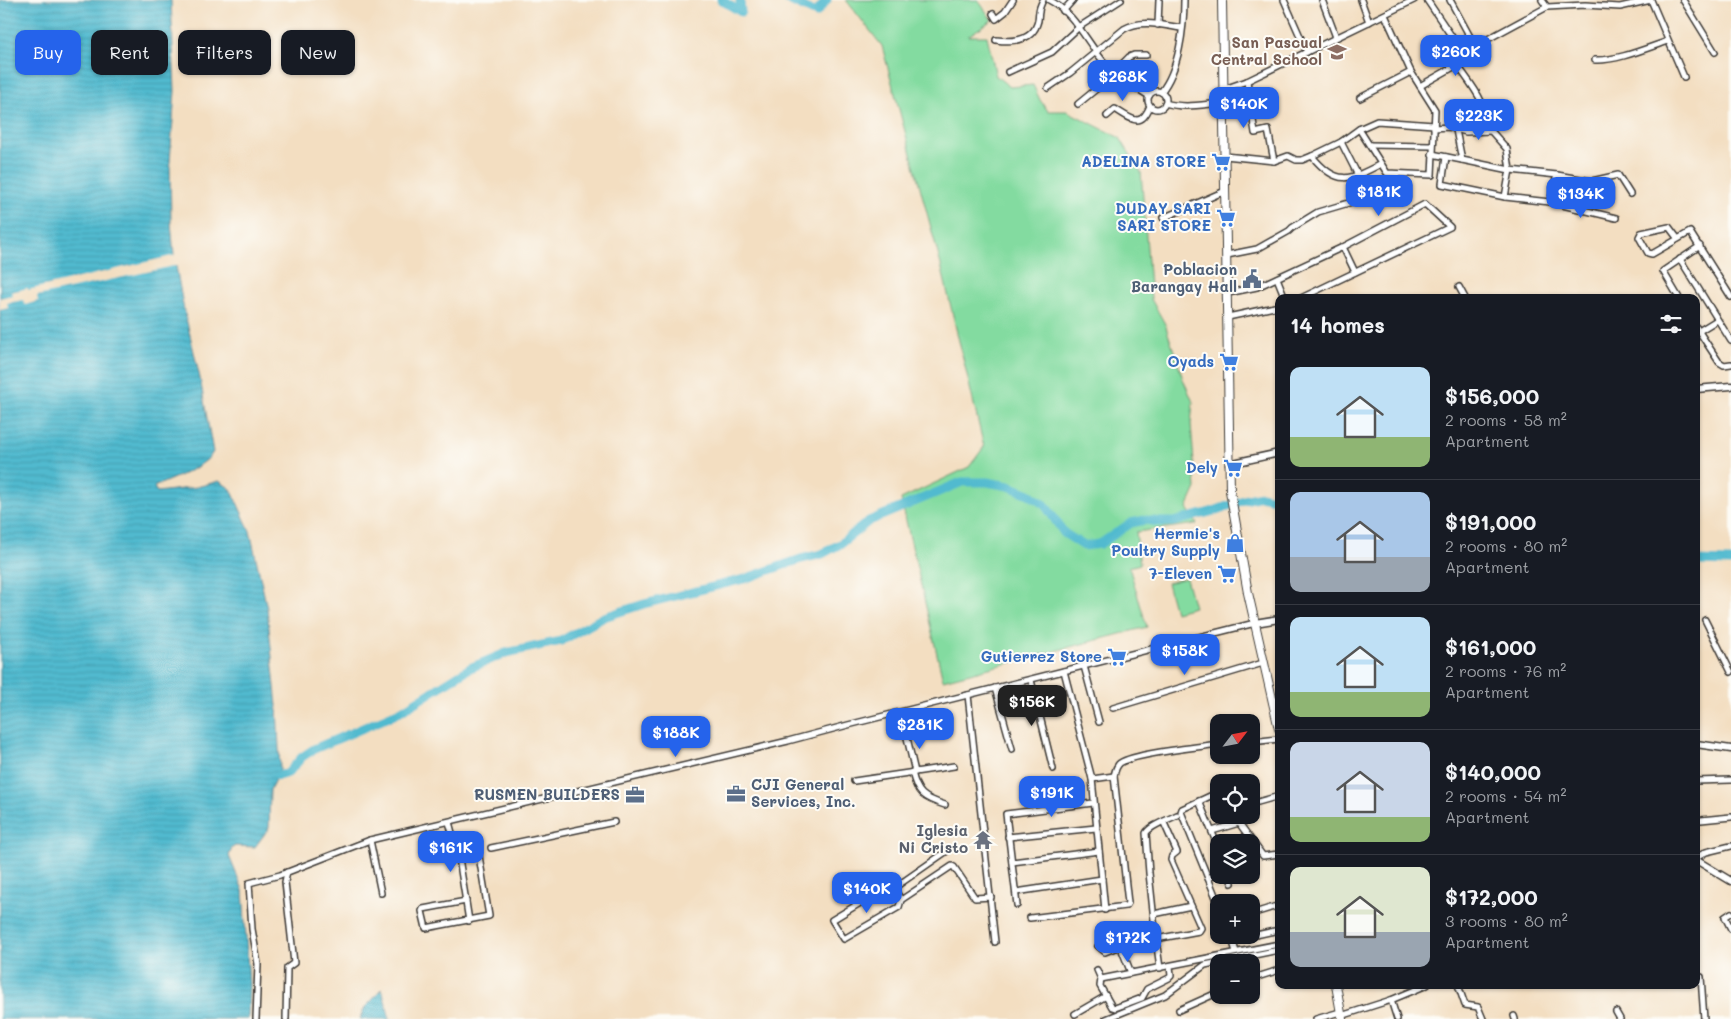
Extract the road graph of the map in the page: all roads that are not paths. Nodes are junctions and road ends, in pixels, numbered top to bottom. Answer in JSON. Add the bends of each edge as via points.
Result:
{"nodes":[{"id":1,"x":1013,"y":0,"type":"edge"},
{"id":2,"x":1043,"y":0,"type":"edge"},
{"id":3,"x":1049,"y":0,"type":"edge"},
{"id":4,"x":1073,"y":0,"type":"edge"},
{"id":5,"x":1121,"y":0,"type":"edge"},
{"id":6,"x":1159,"y":0,"type":"edge"},
{"id":7,"x":1184,"y":0,"type":"edge"},
{"id":8,"x":1222,"y":0,"type":"edge"},
{"id":9,"x":1284,"y":0,"type":"edge"},
{"id":10,"x":1322,"y":0,"type":"edge"},
{"id":11,"x":1361,"y":0,"type":"edge"},
{"id":12,"x":1414,"y":0,"type":"edge"},
{"id":13,"x":1427,"y":0,"type":"edge"},
{"id":14,"x":1450,"y":0,"type":"edge"},
{"id":15,"x":1542,"y":0,"type":"edge"},
{"id":16,"x":1651,"y":0,"type":"edge"},
{"id":17,"x":1683,"y":0,"type":"edge"},
{"id":18,"x":1585,"y":2,"type":"edge"},
{"id":19,"x":1625,"y":3,"type":"edge"},
{"id":20,"x":1547,"y":7,"type":"junction"},
{"id":21,"x":1063,"y":10,"type":"junction"},
{"id":22,"x":993,"y":14,"type":"dead end"},
{"id":23,"x":1386,"y":15,"type":"junction"},
{"id":24,"x":1369,"y":22,"type":"junction"},
{"id":25,"x":1158,"y":25,"type":"junction"},
{"id":26,"x":1079,"y":27,"type":"junction"},
{"id":27,"x":1181,"y":28,"type":"junction"},
{"id":28,"x":1452,"y":37,"type":"dead end"},
{"id":29,"x":1336,"y":38,"type":"junction"},
{"id":30,"x":996,"y":40,"type":"dead end"},
{"id":31,"x":1668,"y":41,"type":"junction"},
{"id":32,"x":1475,"y":46,"type":"junction"},
{"id":33,"x":1307,"y":52,"type":"junction"},
{"id":34,"x":1715,"y":52,"type":"dead end"},
{"id":35,"x":1096,"y":53,"type":"junction"},
{"id":36,"x":1146,"y":55,"type":"dead end"},
{"id":37,"x":1595,"y":60,"type":"dead end"},
{"id":38,"x":1456,"y":65,"type":"junction"},
{"id":39,"x":1008,"y":72,"type":"dead end"},
{"id":40,"x":1114,"y":72,"type":"junction"},
{"id":41,"x":1411,"y":72,"type":"junction"},
{"id":42,"x":1684,"y":77,"type":"dead end"},
{"id":43,"x":1247,"y":81,"type":"junction"},
{"id":44,"x":1420,"y":86,"type":"junction"},
{"id":45,"x":1048,"y":88,"type":"dead end"},
{"id":46,"x":1224,"y":89,"type":"junction"},
{"id":47,"x":1161,"y":92,"type":"junction"},
{"id":48,"x":1149,"y":96,"type":"junction"},
{"id":49,"x":1360,"y":98,"type":"dead end"},
{"id":50,"x":1166,"y":103,"type":"junction"},
{"id":51,"x":1224,"y":103,"type":"junction"},
{"id":52,"x":1078,"y":104,"type":"dead end"},
{"id":53,"x":1150,"y":106,"type":"junction"},
{"id":54,"x":1107,"y":116,"type":"dead end"},
{"id":55,"x":1434,"y":127,"type":"junction"},
{"id":56,"x":1359,"y":129,"type":"junction"},
{"id":57,"x":1456,"y":130,"type":"junction"},
{"id":58,"x":1491,"y":131,"type":"junction"},
{"id":59,"x":1341,"y":142,"type":"junction"},
{"id":60,"x":1370,"y":145,"type":"junction"},
{"id":61,"x":1432,"y":146,"type":"junction"},
{"id":62,"x":1432,"y":154,"type":"junction"},
{"id":63,"x":1225,"y":156,"type":"junction"},
{"id":64,"x":1312,"y":156,"type":"junction"},
{"id":65,"x":1446,"y":157,"type":"junction"},
{"id":66,"x":1462,"y":160,"type":"junction"},
{"id":67,"x":1274,"y":162,"type":"junction"},
{"id":68,"x":1381,"y":164,"type":"junction"},
{"id":69,"x":1510,"y":170,"type":"junction"},
{"id":70,"x":1557,"y":175,"type":"junction"},
{"id":71,"x":1358,"y":176,"type":"junction"},
{"id":72,"x":1225,"y":191,"type":"junction"},
{"id":73,"x":1630,"y":194,"type":"dead end"},
{"id":74,"x":1505,"y":197,"type":"junction"},
{"id":75,"x":1550,"y":202,"type":"junction"},
{"id":76,"x":1163,"y":218,"type":"dead end"},
{"id":77,"x":1616,"y":218,"type":"dead end"},
{"id":78,"x":1678,"y":239,"type":"junction"},
{"id":79,"x":1700,"y":246,"type":"junction"},
{"id":80,"x":1343,"y":247,"type":"junction"},
{"id":81,"x":1227,"y":255,"type":"junction"},
{"id":82,"x":1680,"y":259,"type":"junction"},
{"id":83,"x":1355,"y":272,"type":"junction"},
{"id":84,"x":1276,"y":278,"type":"junction"},
{"id":85,"x":1459,"y":287,"type":"dead end"},
{"id":86,"x":1228,"y":293,"type":"junction"},
{"id":87,"x":1283,"y":294,"type":"edge"},
{"id":88,"x":1309,"y":294,"type":"edge"},
{"id":89,"x":1463,"y":294,"type":"edge"},
{"id":90,"x":1676,"y":294,"type":"edge"},
{"id":91,"x":1731,"y":297,"type":"edge"},
{"id":92,"x":1275,"y":307,"type":"edge"},
{"id":93,"x":1228,"y":317,"type":"junction"},
{"id":94,"x":1718,"y":320,"type":"junction"},
{"id":95,"x":1700,"y":328,"type":"edge"},
{"id":96,"x":1700,"y":332,"type":"edge"},
{"id":97,"x":1731,"y":341,"type":"edge"},
{"id":98,"x":1731,"y":364,"type":"edge"},
{"id":99,"x":1731,"y":386,"type":"edge"},
{"id":100,"x":1700,"y":389,"type":"edge"},
{"id":101,"x":1275,"y":454,"type":"edge"},
{"id":102,"x":1229,"y":464,"type":"junction"},
{"id":103,"x":1275,"y":620,"type":"edge"},
{"id":104,"x":1704,"y":620,"type":"dead end"},
{"id":105,"x":1255,"y":623,"type":"junction"},
{"id":106,"x":1263,"y":663,"type":"junction"},
{"id":107,"x":1084,"y":666,"type":"junction"},
{"id":108,"x":1064,"y":671,"type":"junction"},
{"id":109,"x":1731,"y":672,"type":"edge"},
{"id":110,"x":1031,"y":680,"type":"junction"},
{"id":111,"x":995,"y":688,"type":"junction"},
{"id":112,"x":968,"y":695,"type":"junction"},
{"id":113,"x":1113,"y":708,"type":"dead end"},
{"id":114,"x":901,"y":712,"type":"junction"},
{"id":115,"x":1275,"y":712,"type":"edge"},
{"id":116,"x":1098,"y":722,"type":"dead end"},
{"id":117,"x":1275,"y":739,"type":"edge"},
{"id":118,"x":1260,"y":741,"type":"edge"},
{"id":119,"x":1210,"y":745,"type":"edge"},
{"id":120,"x":1700,"y":745,"type":"edge"},
{"id":121,"x":1012,"y":749,"type":"dead end"},
{"id":122,"x":1731,"y":749,"type":"edge"},
{"id":123,"x":954,"y":766,"type":"dead end"},
{"id":124,"x":1052,"y":768,"type":"dead end"},
{"id":125,"x":914,"y":772,"type":"junction"},
{"id":126,"x":1114,"y":776,"type":"junction"},
{"id":127,"x":1092,"y":779,"type":"junction"},
{"id":128,"x":854,"y":780,"type":"dead end"},
{"id":129,"x":1731,"y":780,"type":"edge"},
{"id":130,"x":1700,"y":781,"type":"edge"},
{"id":131,"x":1210,"y":796,"type":"edge"},
{"id":132,"x":1275,"y":797,"type":"edge"},
{"id":133,"x":1199,"y":801,"type":"junction"},
{"id":134,"x":1260,"y":801,"type":"edge"},
{"id":135,"x":1093,"y":802,"type":"junction"},
{"id":136,"x":944,"y":805,"type":"dead end"},
{"id":137,"x":1177,"y":815,"type":"dead end"},
{"id":138,"x":1731,"y":817,"type":"edge"},
{"id":139,"x":1700,"y":820,"type":"dead end"},
{"id":140,"x":449,"y":822,"type":"junction"},
{"id":141,"x":614,"y":822,"type":"dead end"},
{"id":142,"x":1164,"y":823,"type":"junction"},
{"id":143,"x":1096,"y":828,"type":"junction"},
{"id":144,"x":1212,"y":831,"type":"junction"},
{"id":145,"x":1213,"y":834,"type":"edge"},
{"id":146,"x":1008,"y":837,"type":"junction"},
{"id":147,"x":370,"y":840,"type":"junction"},
{"id":148,"x":1731,"y":846,"type":"edge"},
{"id":149,"x":491,"y":848,"type":"dead end"},
{"id":150,"x":947,"y":851,"type":"dead end"},
{"id":151,"x":1099,"y":851,"type":"junction"},
{"id":152,"x":1275,"y":854,"type":"edge"},
{"id":153,"x":1700,"y":856,"type":"edge"},
{"id":154,"x":459,"y":858,"type":"junction"},
{"id":155,"x":1012,"y":862,"type":"junction"},
{"id":156,"x":1700,"y":862,"type":"edge"},
{"id":157,"x":287,"y":872,"type":"junction"},
{"id":158,"x":1208,"y":878,"type":"joint"},
{"id":159,"x":1102,"y":879,"type":"junction"},
{"id":160,"x":1731,"y":881,"type":"edge"},
{"id":161,"x":894,"y":888,"type":"junction"},
{"id":162,"x":1016,"y":892,"type":"junction"},
{"id":163,"x":381,"y":894,"type":"dead end"},
{"id":164,"x":1215,"y":894,"type":"edge"},
{"id":165,"x":990,"y":897,"type":"junction"},
{"id":166,"x":901,"y":900,"type":"junction"},
{"id":167,"x":466,"y":901,"type":"junction"},
{"id":168,"x":1017,"y":905,"type":"dead end"},
{"id":169,"x":1191,"y":906,"type":"junction"},
{"id":170,"x":1275,"y":907,"type":"edge"},
{"id":171,"x":1106,"y":910,"type":"junction"},
{"id":172,"x":1260,"y":911,"type":"edge"},
{"id":173,"x":1731,"y":912,"type":"edge"},
{"id":174,"x":1154,"y":914,"type":"junction"},
{"id":175,"x":1030,"y":918,"type":"dead end"},
{"id":176,"x":469,"y":920,"type":"junction"},
{"id":177,"x":1731,"y":928,"type":"edge"},
{"id":178,"x":1275,"y":930,"type":"edge"},
{"id":179,"x":1260,"y":932,"type":"edge"},
{"id":180,"x":1116,"y":935,"type":"dead end"},
{"id":181,"x":1156,"y":939,"type":"junction"},
{"id":182,"x":995,"y":942,"type":"dead end"},
{"id":183,"x":1234,"y":944,"type":"edge"},
{"id":184,"x":1275,"y":945,"type":"edge"},
{"id":185,"x":1098,"y":946,"type":"dead end"},
{"id":186,"x":1120,"y":946,"type":"junction"},
{"id":187,"x":1275,"y":951,"type":"edge"},
{"id":188,"x":1236,"y":952,"type":"junction"},
{"id":189,"x":1170,"y":966,"type":"junction"},
{"id":190,"x":1160,"y":968,"type":"junction"},
{"id":191,"x":1097,"y":970,"type":"dead end"},
{"id":192,"x":1275,"y":971,"type":"edge"},
{"id":193,"x":1131,"y":973,"type":"junction"},
{"id":194,"x":1260,"y":976,"type":"edge"},
{"id":195,"x":1701,"y":977,"type":"dead end"},
{"id":196,"x":1101,"y":979,"type":"junction"},
{"id":197,"x":1337,"y":989,"type":"edge"},
{"id":198,"x":1417,"y":989,"type":"edge"},
{"id":199,"x":1459,"y":989,"type":"edge"},
{"id":200,"x":1106,"y":996,"type":"junction"},
{"id":201,"x":1210,"y":996,"type":"edge"},
{"id":202,"x":1391,"y":1000,"type":"junction"},
{"id":203,"x":1180,"y":1010,"type":"dead end"},
{"id":204,"x":1616,"y":1012,"type":"dead end"},
{"id":205,"x":1075,"y":1014,"type":"dead end"},
{"id":206,"x":1341,"y":1016,"type":"edge"},
{"id":207,"x":256,"y":1019,"type":"edge"},
{"id":208,"x":286,"y":1019,"type":"edge"},
{"id":209,"x":1106,"y":1019,"type":"edge"},
{"id":210,"x":1316,"y":1019,"type":"edge"},
{"id":211,"x":1396,"y":1019,"type":"edge"},
{"id":212,"x":1483,"y":1019,"type":"edge"},
{"id":213,"x":1620,"y":1019,"type":"edge"},
{"id":214,"x":1704,"y":1019,"type":"edge"}],
"edges":[{"from":1,"to":22,"type":"street","via":[[1006,12],[996,19]]},
{"from":2,"to":30,"type":"street","via":[[1031,34],[1009,42]]},
{"from":3,"to":21,"type":"street"},
{"from":4,"to":21,"type":"street"},
{"from":5,"to":26,"type":"street"},
{"from":6,"to":25,"type":"street"},
{"from":7,"to":27,"type":"street"},
{"from":8,"to":46,"type":"main road"},
{"from":9,"to":33,"type":"street"},
{"from":10,"to":29,"type":"street"},
{"from":11,"to":24,"type":"street"},
{"from":12,"to":23,"type":"street"},
{"from":13,"to":28,"type":"street"},
{"from":14,"to":32,"type":"street"},
{"from":15,"to":20,"type":"street"},
{"from":16,"to":19,"type":"street"},
{"from":16,"to":31,"type":"street"},
{"from":17,"to":34,"type":"street"},
{"from":18,"to":19,"type":"street","via":[[1620,7]]},
{"from":18,"to":20,"type":"street"},
{"from":20,"to":32,"type":"street"},
{"from":21,"to":26,"type":"street"},
{"from":23,"to":24,"type":"street"},
{"from":23,"to":41,"type":"street"},
{"from":24,"to":29,"type":"street"},
{"from":25,"to":27,"type":"street"},
{"from":25,"to":35,"type":"street","via":[[1132,24]]},
{"from":26,"to":35,"type":"street"},
{"from":26,"to":39,"type":"street","via":[[1052,52]]},
{"from":27,"to":47,"type":"street","via":[[1174,70]]},
{"from":29,"to":33,"type":"street"},
{"from":31,"to":37,"type":"street","via":[[1619,58]]},
{"from":31,"to":42,"type":"street"},
{"from":32,"to":38,"type":"street","via":[[1456,57]]},
{"from":33,"to":43,"type":"street"},
{"from":35,"to":40,"type":"street"},
{"from":35,"to":45,"type":"street"},
{"from":36,"to":40,"type":"street","via":[[1129,57]]},
{"from":38,"to":44,"type":"street"},
{"from":38,"to":58,"type":"street","via":[[1476,90]]},
{"from":40,"to":48,"type":"street"},
{"from":40,"to":52,"type":"street"},
{"from":41,"to":44,"type":"street"},
{"from":41,"to":49,"type":"street"},
{"from":43,"to":46,"type":"street"},
{"from":43,"to":67,"type":"street","via":[[1255,133],[1268,130]]},
{"from":44,"to":55,"type":"street","via":[[1435,110]]},
{"from":46,"to":51,"type":"main road"},
{"from":47,"to":48,"type":"street","via":[[1155,91]]},
{"from":47,"to":50,"type":"street"},
{"from":48,"to":53,"type":"street"},
{"from":50,"to":51,"type":"street","via":[[1184,106]]},
{"from":50,"to":53,"type":"street","via":[[1159,109]]},
{"from":51,"to":63,"type":"main road"},
{"from":53,"to":54,"type":"street","via":[[1140,121],[1133,121],[1115,109]]},
{"from":55,"to":56,"type":"street","via":[[1377,121]]},
{"from":55,"to":57,"type":"street"},
{"from":55,"to":61,"type":"street"},
{"from":56,"to":59,"type":"street"},
{"from":56,"to":60,"type":"street"},
{"from":57,"to":58,"type":"street"},
{"from":57,"to":66,"type":"street"},
{"from":58,"to":69,"type":"street","via":[[1507,149]]},
{"from":59,"to":64,"type":"street"},
{"from":59,"to":71,"type":"street"},
{"from":60,"to":61,"type":"street"},
{"from":60,"to":68,"type":"street"},
{"from":61,"to":62,"type":"street"},
{"from":62,"to":65,"type":"street"},
{"from":62,"to":68,"type":"street","via":[[1432,175],[1387,173]]},
{"from":63,"to":67,"type":"street"},
{"from":63,"to":72,"type":"main road"},
{"from":64,"to":67,"type":"street","via":[[1296,160],[1288,156]]},
{"from":64,"to":71,"type":"street","via":[[1330,175]]},
{"from":65,"to":66,"type":"street"},
{"from":65,"to":74,"type":"street","via":[[1442,184]]},
{"from":66,"to":69,"type":"street"},
{"from":68,"to":71,"type":"street"},
{"from":69,"to":70,"type":"street"},
{"from":69,"to":74,"type":"street"},
{"from":70,"to":73,"type":"street","via":[[1592,181],[1618,175]]},
{"from":70,"to":75,"type":"street"},
{"from":71,"to":81,"type":"street","via":[[1369,197],[1318,212],[1257,249]]},
{"from":72,"to":76,"type":"street"},
{"from":72,"to":81,"type":"main road"},
{"from":74,"to":75,"type":"street"},
{"from":75,"to":77,"type":"street"},
{"from":78,"to":78,"type":"street","via":[[1650,254],[1639,237],[1669,226]]},
{"from":78,"to":79,"type":"street","via":[[1690,232]]},
{"from":79,"to":82,"type":"street"},
{"from":79,"to":91,"type":"street"},
{"from":80,"to":83,"type":"street"},
{"from":80,"to":83,"type":"street","via":[[1425,204],[1450,227]]},
{"from":80,"to":84,"type":"street"},
{"from":81,"to":86,"type":"main road"},
{"from":82,"to":90,"type":"street","via":[[1663,271]]},
{"from":82,"to":94,"type":"street"},
{"from":83,"to":88,"type":"street"},
{"from":84,"to":86,"type":"street","via":[[1257,288]]},
{"from":84,"to":87,"type":"street"},
{"from":85,"to":89,"type":"street"},
{"from":86,"to":93,"type":"main road"},
{"from":92,"to":93,"type":"street"},
{"from":93,"to":102,"type":"main road"},
{"from":94,"to":95,"type":"street"},
{"from":94,"to":97,"type":"street"},
{"from":96,"to":98,"type":"street","via":[[1719,362]]},
{"from":99,"to":100,"type":"street"},
{"from":101,"to":102,"type":"street"},
{"from":102,"to":105,"type":"main road","via":[[1230,491]]},
{"from":103,"to":105,"type":"street"},
{"from":104,"to":109,"type":"street"},
{"from":105,"to":106,"type":"main road"},
{"from":105,"to":107,"type":"street"},
{"from":106,"to":113,"type":"street"},
{"from":106,"to":115,"type":"main road"},
{"from":107,"to":108,"type":"street"},
{"from":107,"to":116,"type":"street"},
{"from":108,"to":110,"type":"street"},
{"from":108,"to":127,"type":"street"},
{"from":110,"to":111,"type":"street"},
{"from":110,"to":124,"type":"street"},
{"from":111,"to":112,"type":"street"},
{"from":111,"to":121,"type":"street"},
{"from":112,"to":114,"type":"street"},
{"from":112,"to":165,"type":"street"},
{"from":114,"to":125,"type":"street"},
{"from":114,"to":140,"type":"street"},
{"from":117,"to":118,"type":"street"},
{"from":119,"to":126,"type":"street","via":[[1136,756],[1117,766]]},
{"from":120,"to":122,"type":"street"},
{"from":123,"to":125,"type":"street"},
{"from":125,"to":128,"type":"street"},
{"from":125,"to":136,"type":"street","via":[[919,792]]},
{"from":126,"to":127,"type":"street"},
{"from":126,"to":171,"type":"street","via":[[1128,903]]},
{"from":127,"to":135,"type":"street"},
{"from":129,"to":130,"type":"street"},
{"from":131,"to":133,"type":"street"},
{"from":132,"to":134,"type":"street"},
{"from":133,"to":144,"type":"street"},
{"from":133,"to":158,"type":"street","via":[[1181,812]]},
{"from":135,"to":143,"type":"street"},
{"from":135,"to":146,"type":"street","via":[[1007,813]]},
{"from":137,"to":142,"type":"street"},
{"from":138,"to":139,"type":"street"},
{"from":140,"to":147,"type":"street"},
{"from":140,"to":154,"type":"street"},
{"from":141,"to":149,"type":"street"},
{"from":142,"to":169,"type":"street","via":[[1177,852],[1171,860]]},
{"from":142,"to":174,"type":"street","via":[[1146,833]]},
{"from":143,"to":146,"type":"street"},
{"from":143,"to":151,"type":"street"},
{"from":144,"to":145,"type":"street"},
{"from":144,"to":152,"type":"street","via":[[1239,823],[1263,856]]},
{"from":146,"to":155,"type":"street"},
{"from":147,"to":157,"type":"street"},
{"from":147,"to":163,"type":"street"},
{"from":148,"to":153,"type":"street"},
{"from":150,"to":161,"type":"street"},
{"from":151,"to":155,"type":"street"},
{"from":151,"to":159,"type":"street"},
{"from":154,"to":167,"type":"street"},
{"from":154,"to":176,"type":"street","via":[[479,855],[485,885],[489,916]]},
{"from":155,"to":162,"type":"street"},
{"from":156,"to":160,"type":"street"},
{"from":157,"to":207,"type":"street","via":[[249,883],[258,964]]},
{"from":157,"to":208,"type":"street","via":[[285,882],[294,964],[287,968]]},
{"from":158,"to":164,"type":"street"},
{"from":159,"to":162,"type":"street"},
{"from":159,"to":171,"type":"street"},
{"from":161,"to":166,"type":"street"},
{"from":161,"to":166,"type":"street","via":[[888,886],[832,920],[844,939],[899,907]]},
{"from":162,"to":168,"type":"street"},
{"from":165,"to":166,"type":"street","via":[[974,898],[953,866]]},
{"from":165,"to":182,"type":"street"},
{"from":167,"to":176,"type":"street"},
{"from":167,"to":176,"type":"street","via":[[422,911],[427,929]]},
{"from":169,"to":174,"type":"street"},
{"from":169,"to":181,"type":"street","via":[[1200,930]]},
{"from":170,"to":172,"type":"street"},
{"from":171,"to":175,"type":"street"},
{"from":173,"to":177,"type":"street","via":[[1725,917]]},
{"from":174,"to":181,"type":"street"},
{"from":178,"to":179,"type":"street"},
{"from":180,"to":186,"type":"street"},
{"from":181,"to":190,"type":"street"},
{"from":183,"to":188,"type":"street"},
{"from":184,"to":188,"type":"street"},
{"from":185,"to":186,"type":"street","via":[[1104,952]]},
{"from":186,"to":193,"type":"street"},
{"from":187,"to":209,"type":"street","via":[[1205,965],[1165,995]]},
{"from":188,"to":189,"type":"street"},
{"from":189,"to":190,"type":"street"},
{"from":189,"to":200,"type":"street","via":[[1171,976],[1147,989],[1142,998],[1113,1008]]},
{"from":190,"to":193,"type":"street"},
{"from":191,"to":196,"type":"street"},
{"from":192,"to":194,"type":"street"},
{"from":193,"to":196,"type":"street"},
{"from":195,"to":214,"type":"street"},
{"from":196,"to":200,"type":"street","via":[[1100,986]]},
{"from":197,"to":206,"type":"main road"},
{"from":198,"to":202,"type":"street"},
{"from":199,"to":212,"type":"street","via":[[1465,1005],[1478,1007]]},
{"from":200,"to":205,"type":"street"},
{"from":201,"to":203,"type":"street"},
{"from":202,"to":206,"type":"street"},
{"from":202,"to":211,"type":"street"},
{"from":204,"to":213,"type":"street"},
{"from":206,"to":210,"type":"street"}]}
